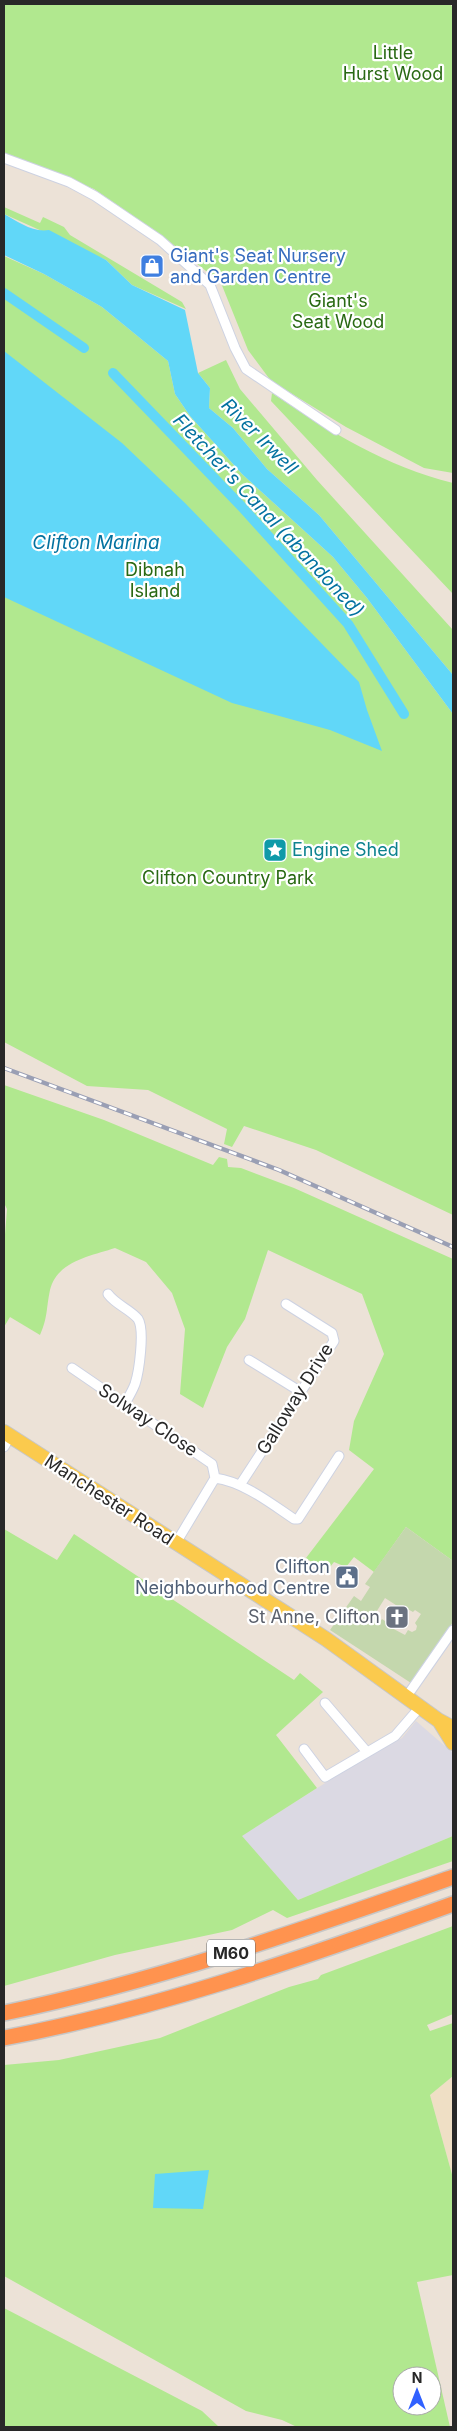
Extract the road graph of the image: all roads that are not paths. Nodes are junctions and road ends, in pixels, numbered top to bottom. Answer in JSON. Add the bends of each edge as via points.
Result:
{"nodes":[{"id":1,"x":4,"y":158,"type":"edge"},
{"id":2,"x":336,"y":430,"type":"dead end"},
{"id":3,"x":108,"y":1294,"type":"dead end"},
{"id":4,"x":286,"y":1304,"type":"dead end"},
{"id":5,"x":249,"y":1360,"type":"dead end"},
{"id":6,"x":72,"y":1368,"type":"dead end"},
{"id":7,"x":301,"y":1392,"type":"junction"},
{"id":8,"x":124,"y":1405,"type":"junction"},
{"id":9,"x":6,"y":1439,"type":"edge"},
{"id":10,"x":340,"y":1456,"type":"dead end"},
{"id":11,"x":215,"y":1478,"type":"junction"},
{"id":12,"x":240,"y":1485,"type":"junction"},
{"id":13,"x":176,"y":1543,"type":"junction"},
{"id":14,"x":453,"y":1630,"type":"edge"},
{"id":15,"x":407,"y":1696,"type":"junction"},
{"id":16,"x":325,"y":1703,"type":"dead end"},
{"id":17,"x":420,"y":1707,"type":"junction"},
{"id":18,"x":438,"y":1720,"type":"junction"},
{"id":19,"x":453,"y":1728,"type":"edge"},
{"id":20,"x":453,"y":1743,"type":"edge"},
{"id":21,"x":304,"y":1749,"type":"dead end"},
{"id":22,"x":367,"y":1752,"type":"junction"},
{"id":23,"x":453,"y":1877,"type":"edge"},
{"id":24,"x":453,"y":1904,"type":"edge"},
{"id":25,"x":4,"y":2013,"type":"edge"},
{"id":26,"x":4,"y":2038,"type":"edge"}],
"edges":[{"from":1,"to":2,"type":"street","via":[[69,182],[160,240],[210,285],[246,369]]},
{"from":3,"to":8,"type":"street","via":[[137,1318],[141,1326],[139,1370]]},
{"from":4,"to":7,"type":"street","name":"Galloway Drive","via":[[334,1337],[334,1342]]},
{"from":5,"to":7,"type":"street"},
{"from":6,"to":8,"type":"street","name":"Solway Close"},
{"from":7,"to":12,"type":"street","name":"Galloway Drive"},
{"from":8,"to":11,"type":"street","name":"Solway Close","via":[[212,1464]]},
{"from":9,"to":13,"type":"main road","name":"Manchester Road"},
{"from":10,"to":12,"type":"street","via":[[298,1519]]},
{"from":11,"to":12,"type":"street"},
{"from":11,"to":13,"type":"street"},
{"from":13,"to":15,"type":"main road","name":"Manchester Road","via":[[326,1639]]},
{"from":14,"to":15,"type":"street"},
{"from":15,"to":17,"type":"main road","name":"Manchester Road"},
{"from":16,"to":22,"type":"street"},
{"from":17,"to":18,"type":"main road","name":"Manchester Road"},
{"from":17,"to":22,"type":"street","via":[[395,1736]]},
{"from":18,"to":19,"type":"main road","name":"Manchester Road"},
{"from":18,"to":20,"type":"main road","name":"Manchester Road"},
{"from":21,"to":22,"type":"street","via":[[325,1777]]},
{"from":23,"to":25,"type":"highway","number":"M60","via":[[173,1971]]},
{"from":24,"to":26,"type":"highway","number":"M60","via":[[201,1988]]}]}
